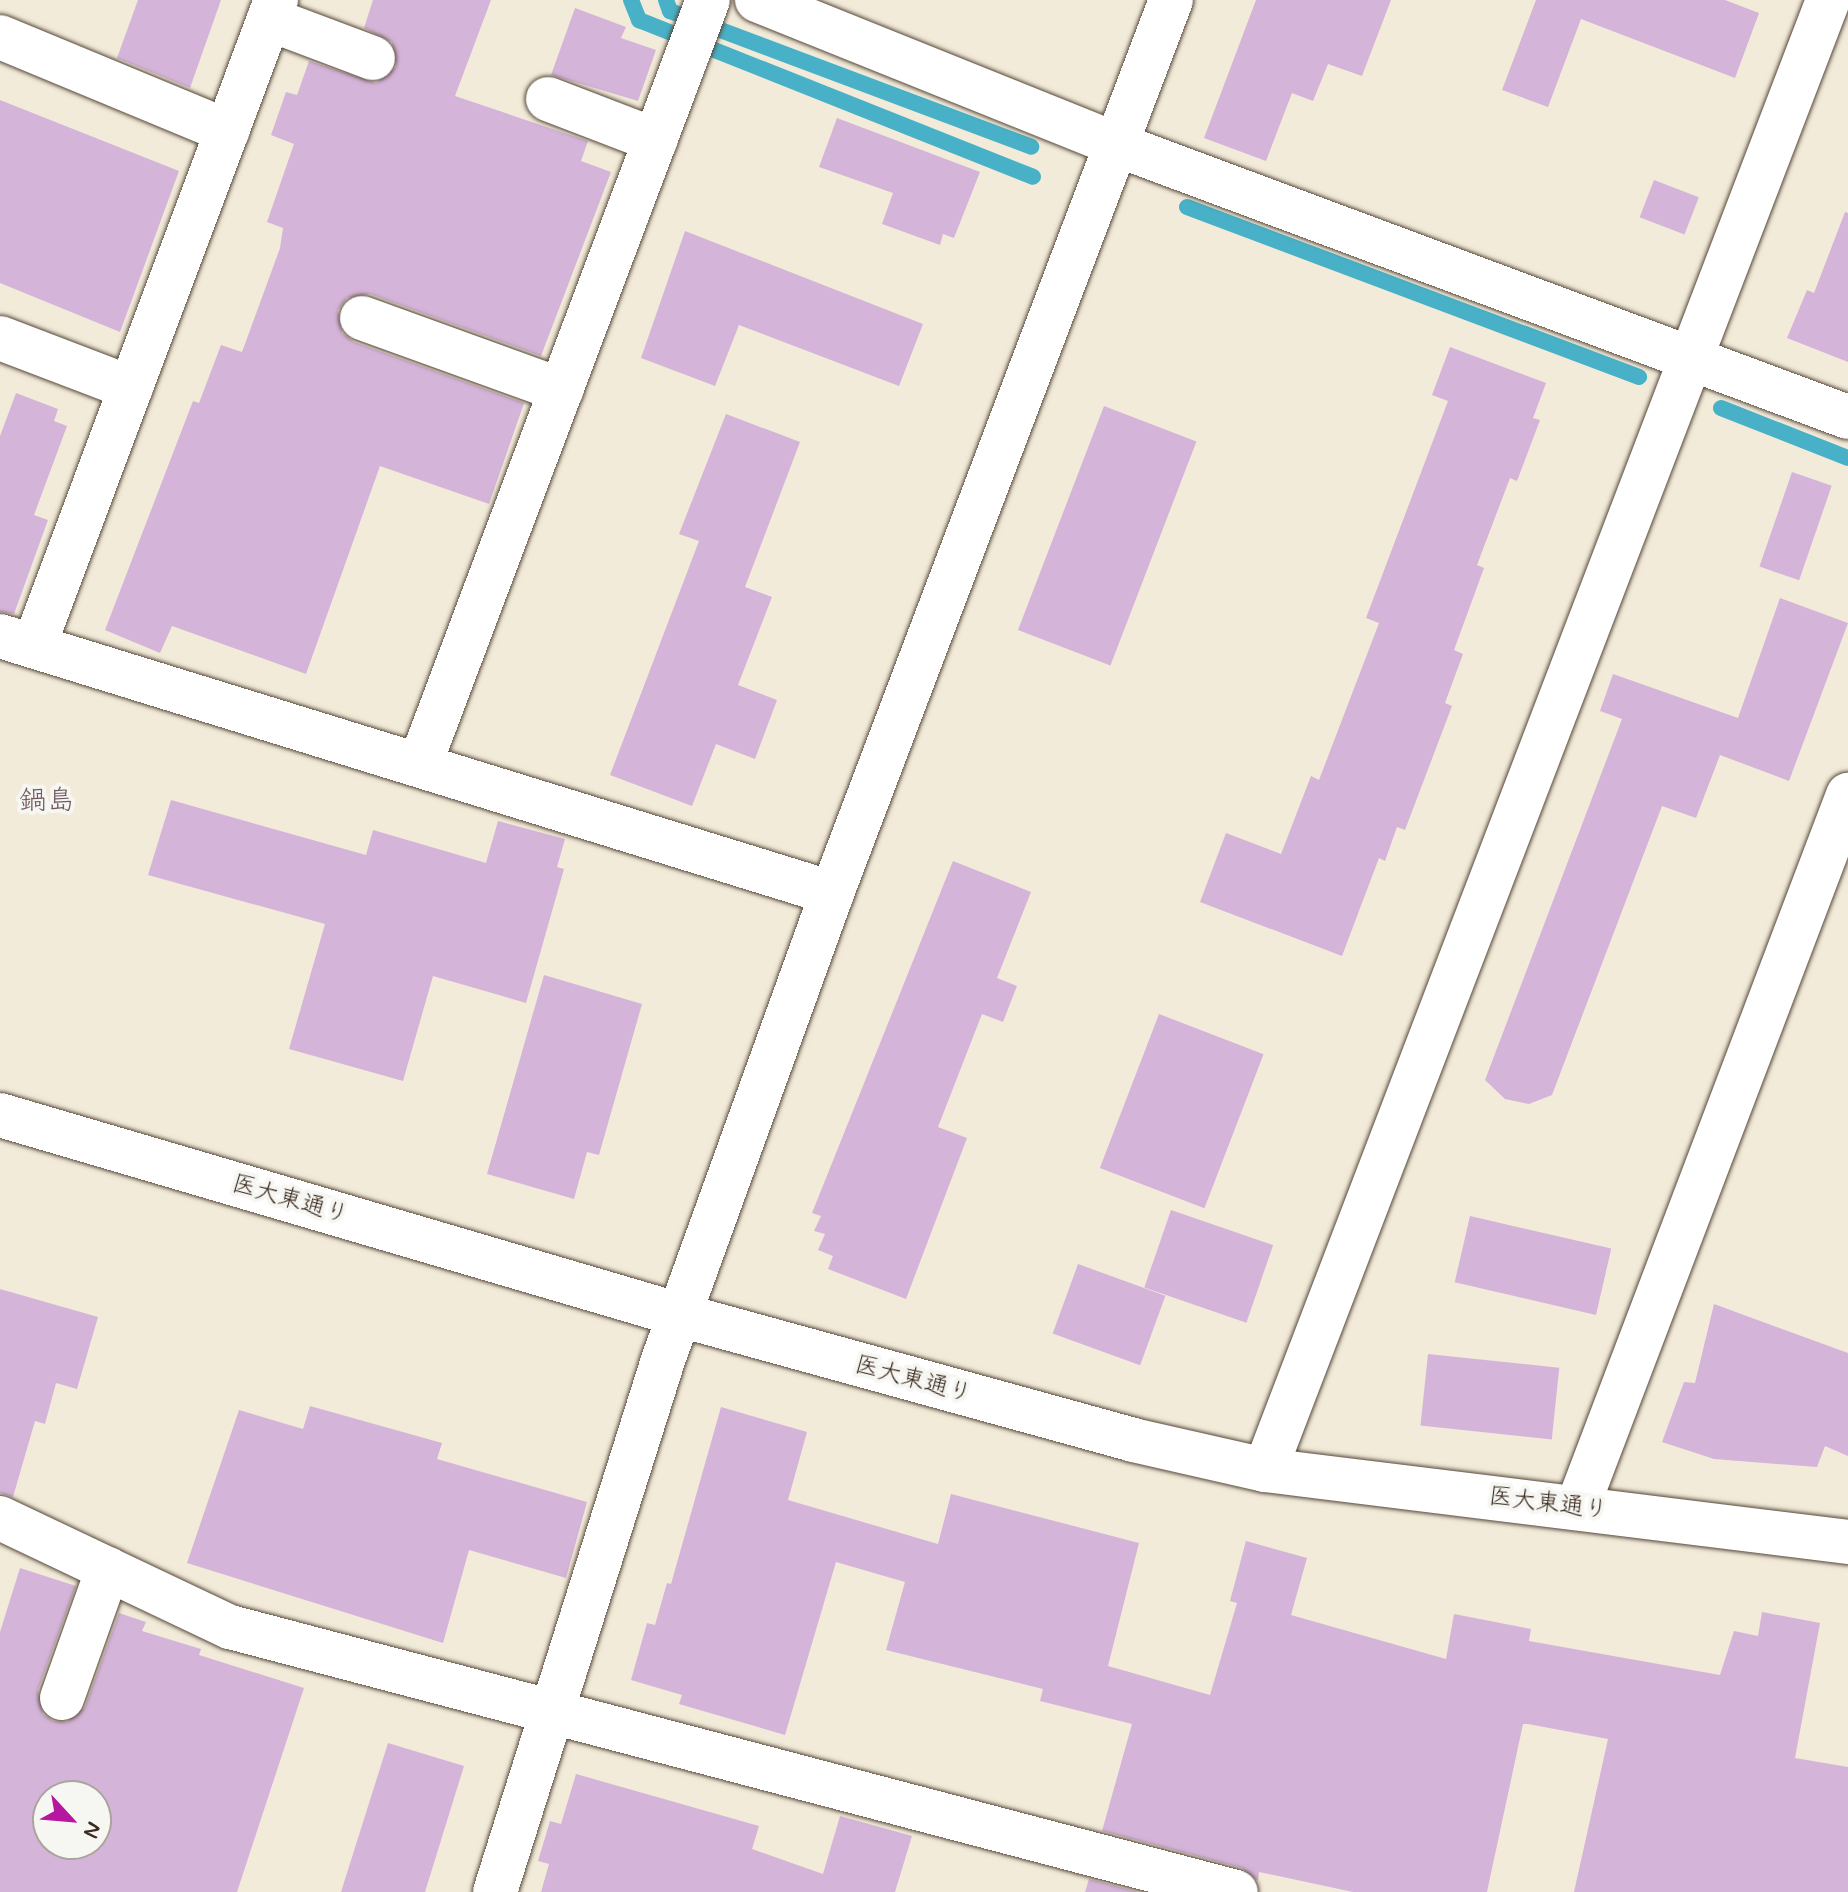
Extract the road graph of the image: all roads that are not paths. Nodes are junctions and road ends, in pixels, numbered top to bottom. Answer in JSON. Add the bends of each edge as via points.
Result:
{"nodes":[{"id":1,"x":757,"y":0,"type":"edge"},
{"id":2,"x":1171,"y":0,"type":"edge"},
{"id":3,"x":1828,"y":0,"type":"edge"},
{"id":4,"x":708,"y":2,"type":"edge"},
{"id":5,"x":272,"y":10,"type":"edge"},
{"id":6,"x":0,"y":37,"type":"edge"},
{"id":7,"x":373,"y":58,"type":"dead end"},
{"id":8,"x":548,"y":99,"type":"dead end"},
{"id":9,"x":227,"y":131,"type":"junction"},
{"id":10,"x":655,"y":140,"type":"junction"},
{"id":11,"x":1115,"y":144,"type":"junction"},
{"id":12,"x":362,"y":318,"type":"dead end"},
{"id":13,"x":0,"y":338,"type":"edge"},
{"id":14,"x":1692,"y":354,"type":"junction"},
{"id":15,"x":131,"y":388,"type":"junction"},
{"id":16,"x":561,"y":390,"type":"junction"},
{"id":17,"x":1848,"y":417,"type":"edge"},
{"id":18,"x":17,"y":641,"type":"edge"},
{"id":19,"x":420,"y":764,"type":"junction"},
{"id":20,"x":1848,"y":795,"type":"edge"},
{"id":21,"x":832,"y":893,"type":"junction"},
{"id":22,"x":0,"y":1115,"type":"edge"},
{"id":23,"x":680,"y":1315,"type":"junction"},
{"id":24,"x":1265,"y":1470,"type":"junction"},
{"id":25,"x":1577,"y":1508,"type":"junction"},
{"id":26,"x":0,"y":1518,"type":"edge"},
{"id":27,"x":1848,"y":1542,"type":"edge"},
{"id":28,"x":108,"y":1569,"type":"junction"},
{"id":29,"x":62,"y":1698,"type":"dead end"},
{"id":30,"x":553,"y":1708,"type":"junction"},
{"id":31,"x":495,"y":1892,"type":"edge"},
{"id":32,"x":1236,"y":1892,"type":"edge"}],
"edges":[{"from":1,"to":11,"type":"street"},
{"from":2,"to":11,"type":"street"},
{"from":3,"to":14,"type":"street"},
{"from":4,"to":10,"type":"street"},
{"from":5,"to":7,"type":"street"},
{"from":5,"to":9,"type":"street"},
{"from":6,"to":9,"type":"street"},
{"from":8,"to":10,"type":"street"},
{"from":9,"to":15,"type":"street"},
{"from":10,"to":16,"type":"street"},
{"from":11,"to":14,"type":"street"},
{"from":11,"to":21,"type":"street"},
{"from":12,"to":16,"type":"street"},
{"from":13,"to":15,"type":"street"},
{"from":14,"to":17,"type":"street"},
{"from":14,"to":24,"type":"street"},
{"from":15,"to":18,"type":"street"},
{"from":16,"to":19,"type":"street"},
{"from":18,"to":19,"type":"street"},
{"from":19,"to":21,"type":"street"},
{"from":20,"to":25,"type":"street"},
{"from":21,"to":23,"type":"street"},
{"from":22,"to":23,"type":"street","name":"医大東通り"},
{"from":23,"to":24,"type":"street","name":"医大東通り","via":[[1133,1440]]},
{"from":23,"to":30,"type":"street"},
{"from":24,"to":25,"type":"street","name":"医大東通り"},
{"from":25,"to":27,"type":"street","name":"医大東通り"},
{"from":26,"to":28,"type":"street"},
{"from":28,"to":29,"type":"street"},
{"from":28,"to":30,"type":"street","via":[[230,1627]]},
{"from":30,"to":31,"type":"street"},
{"from":30,"to":32,"type":"street"}]}
